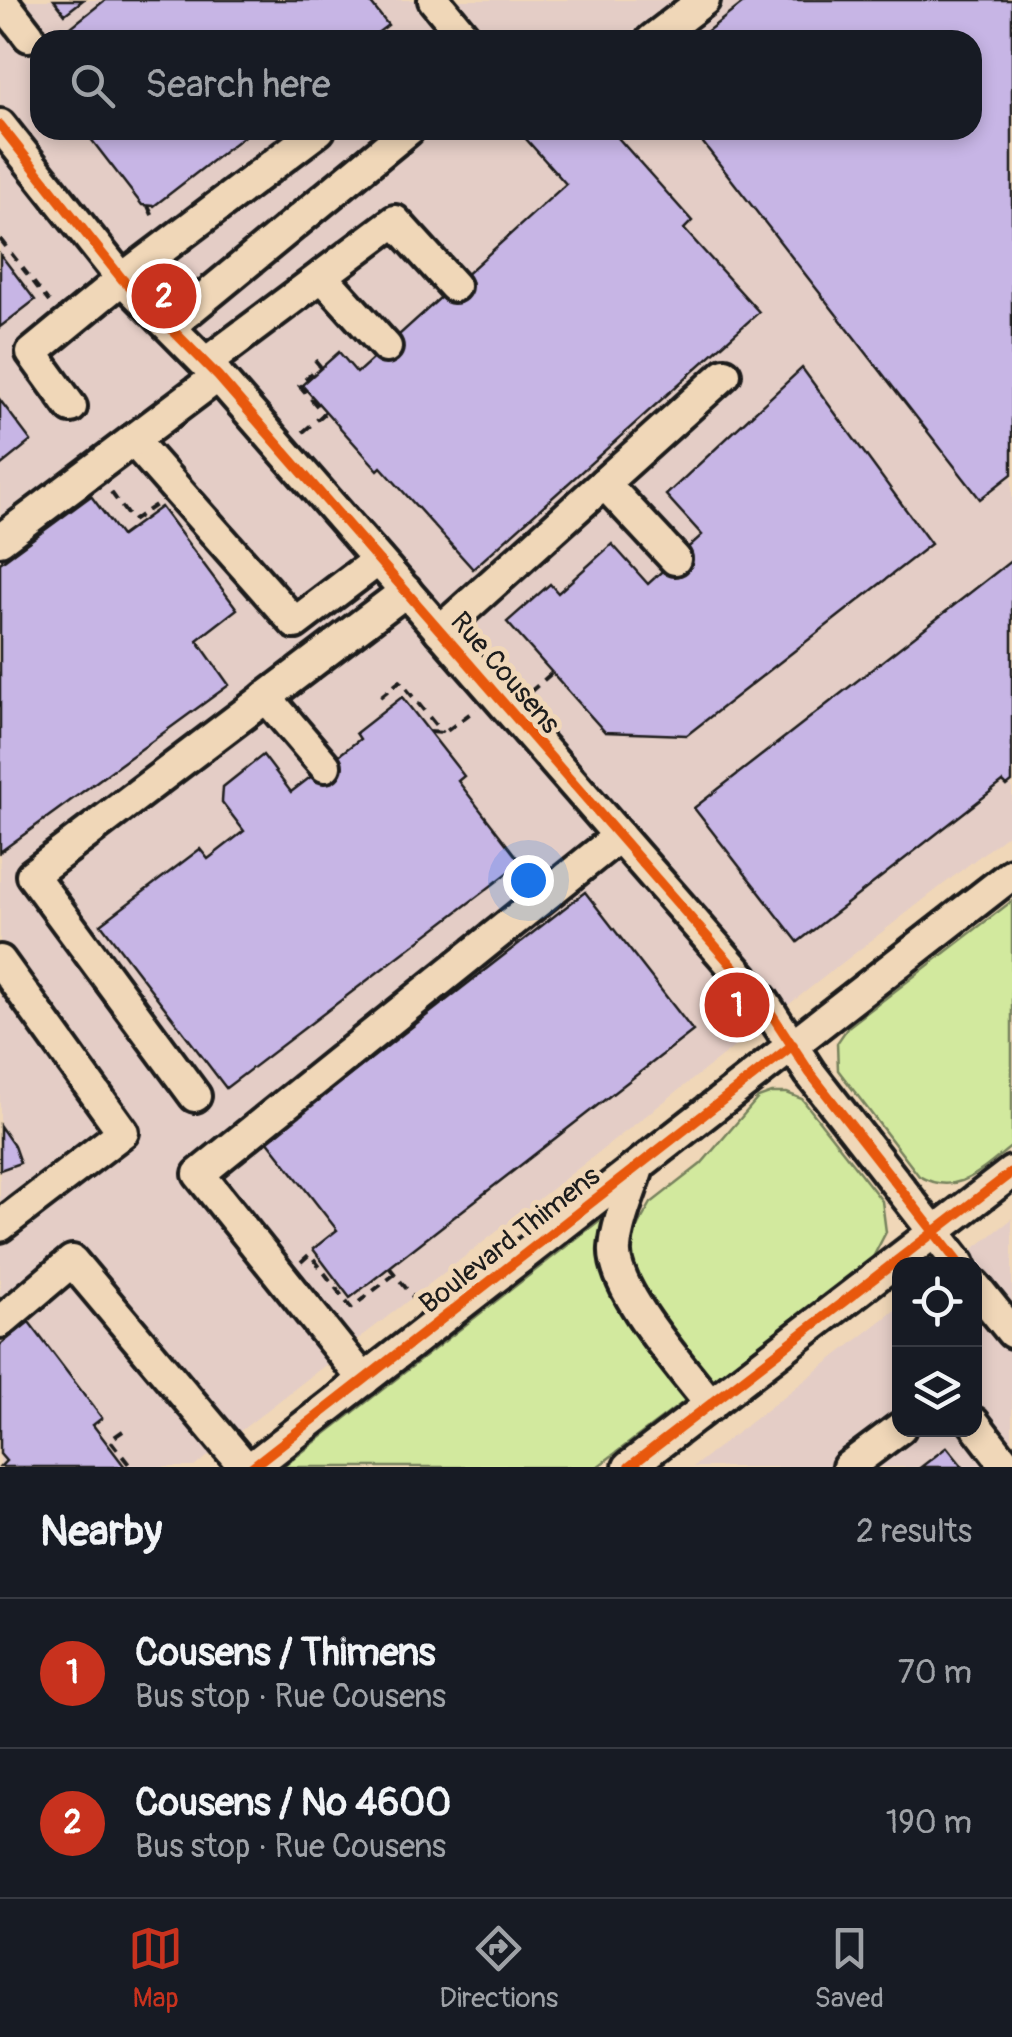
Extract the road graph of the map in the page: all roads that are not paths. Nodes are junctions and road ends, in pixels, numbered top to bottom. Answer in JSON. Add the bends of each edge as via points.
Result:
{"nodes":[{"id":1,"x":1,"y":0,"type":"edge"},
{"id":2,"x":434,"y":0,"type":"edge"},
{"id":3,"x":704,"y":0,"type":"edge"},
{"id":4,"x":459,"y":30,"type":"edge"},
{"id":5,"x":665,"y":30,"type":"edge"},
{"id":6,"x":29,"y":36,"type":"dead end"},
{"id":7,"x":0,"y":124,"type":"edge"},
{"id":8,"x":306,"y":140,"type":"edge"},
{"id":9,"x":396,"y":140,"type":"edge"},
{"id":10,"x":322,"y":276,"type":"junction"},
{"id":11,"x":122,"y":278,"type":"junction"},
{"id":12,"x":454,"y":286,"type":"dead end"},
{"id":13,"x":170,"y":326,"type":"junction"},
{"id":14,"x":386,"y":347,"type":"dead end"},
{"id":15,"x":212,"y":369,"type":"junction"},
{"id":16,"x":726,"y":374,"type":"dead end"},
{"id":17,"x":71,"y":407,"type":"dead end"},
{"id":18,"x":133,"y":440,"type":"junction"},
{"id":19,"x":604,"y":484,"type":"junction"},
{"id":20,"x":0,"y":540,"type":"edge"},
{"id":21,"x":378,"y":560,"type":"junction"},
{"id":22,"x":675,"y":560,"type":"dead end"},
{"id":23,"x":406,"y":591,"type":"junction"},
{"id":24,"x":440,"y":631,"type":"junction"},
{"id":25,"x":266,"y":697,"type":"junction"},
{"id":26,"x":325,"y":766,"type":"dead end"},
{"id":27,"x":619,"y":836,"type":"junction"},
{"id":28,"x":1012,"y":874,"type":"edge"},
{"id":29,"x":4,"y":974,"type":"edge"},
{"id":30,"x":793,"y":1045,"type":"junction"},
{"id":31,"x":195,"y":1096,"type":"dead end"},
{"id":32,"x":638,"y":1168,"type":"junction"},
{"id":33,"x":1012,"y":1172,"type":"edge"},
{"id":34,"x":0,"y":1226,"type":"edge"},
{"id":35,"x":934,"y":1233,"type":"junction"},
{"id":36,"x":953,"y":1257,"type":"edge"},
{"id":37,"x":982,"y":1295,"type":"edge"},
{"id":38,"x":0,"y":1322,"type":"edge"},
{"id":39,"x":1012,"y":1332,"type":"edge"},
{"id":40,"x":364,"y":1380,"type":"junction"},
{"id":41,"x":711,"y":1405,"type":"junction"},
{"id":42,"x":982,"y":1433,"type":"edge"},
{"id":43,"x":892,"y":1434,"type":"edge"},
{"id":44,"x":248,"y":1467,"type":"edge"},
{"id":45,"x":629,"y":1467,"type":"edge"},
{"id":46,"x":848,"y":1467,"type":"edge"},
{"id":47,"x":1008,"y":1467,"type":"edge"}],
"edges":[{"from":1,"to":6,"type":"street"},
{"from":2,"to":4,"type":"street"},
{"from":3,"to":5,"type":"street"},
{"from":7,"to":11,"type":"street","name":"Rue Cousens"},
{"from":8,"to":11,"type":"street"},
{"from":9,"to":13,"type":"street"},
{"from":10,"to":12,"type":"street","via":[[395,221]]},
{"from":10,"to":14,"type":"street"},
{"from":10,"to":15,"type":"street"},
{"from":11,"to":13,"type":"street","name":"Rue Cousens"},
{"from":11,"to":17,"type":"street","via":[[32,353]]},
{"from":13,"to":15,"type":"street","name":"Rue Cousens"},
{"from":15,"to":18,"type":"street"},
{"from":15,"to":21,"type":"street","name":"Rue Cousens"},
{"from":16,"to":19,"type":"street"},
{"from":18,"to":20,"type":"street"},
{"from":18,"to":21,"type":"street","via":[[295,623]]},
{"from":19,"to":22,"type":"street"},
{"from":19,"to":24,"type":"street"},
{"from":21,"to":23,"type":"street","name":"Rue Cousens"},
{"from":23,"to":24,"type":"street","name":"Rue Cousens"},
{"from":23,"to":25,"type":"street"},
{"from":24,"to":27,"type":"street","name":"Rue Cousens"},
{"from":25,"to":26,"type":"street"},
{"from":25,"to":31,"type":"street","via":[[32,875]]},
{"from":27,"to":30,"type":"street","name":"Rue Cousens","via":[[764,1001]]},
{"from":27,"to":40,"type":"street","via":[[199,1174]]},
{"from":28,"to":30,"type":"street","name":"Boulevard Thimens"},
{"from":29,"to":34,"type":"street","via":[[123,1132]]},
{"from":30,"to":32,"type":"street","name":"Boulevard Thimens"},
{"from":30,"to":35,"type":"street","name":"Rue Cousens"},
{"from":32,"to":40,"type":"street","name":"Boulevard Thimens"},
{"from":32,"to":41,"type":"street","via":[[615,1246],[617,1271]]},
{"from":33,"to":35,"type":"street"},
{"from":35,"to":36,"type":"street","name":"Rue Cousens"},
{"from":35,"to":41,"type":"street"},
{"from":37,"to":39,"type":"street"},
{"from":38,"to":44,"type":"street","via":[[72,1261]]},
{"from":40,"to":44,"type":"street","name":"Boulevard Thimens"},
{"from":41,"to":45,"type":"street"},
{"from":42,"to":47,"type":"street"},
{"from":43,"to":46,"type":"street"}]}
